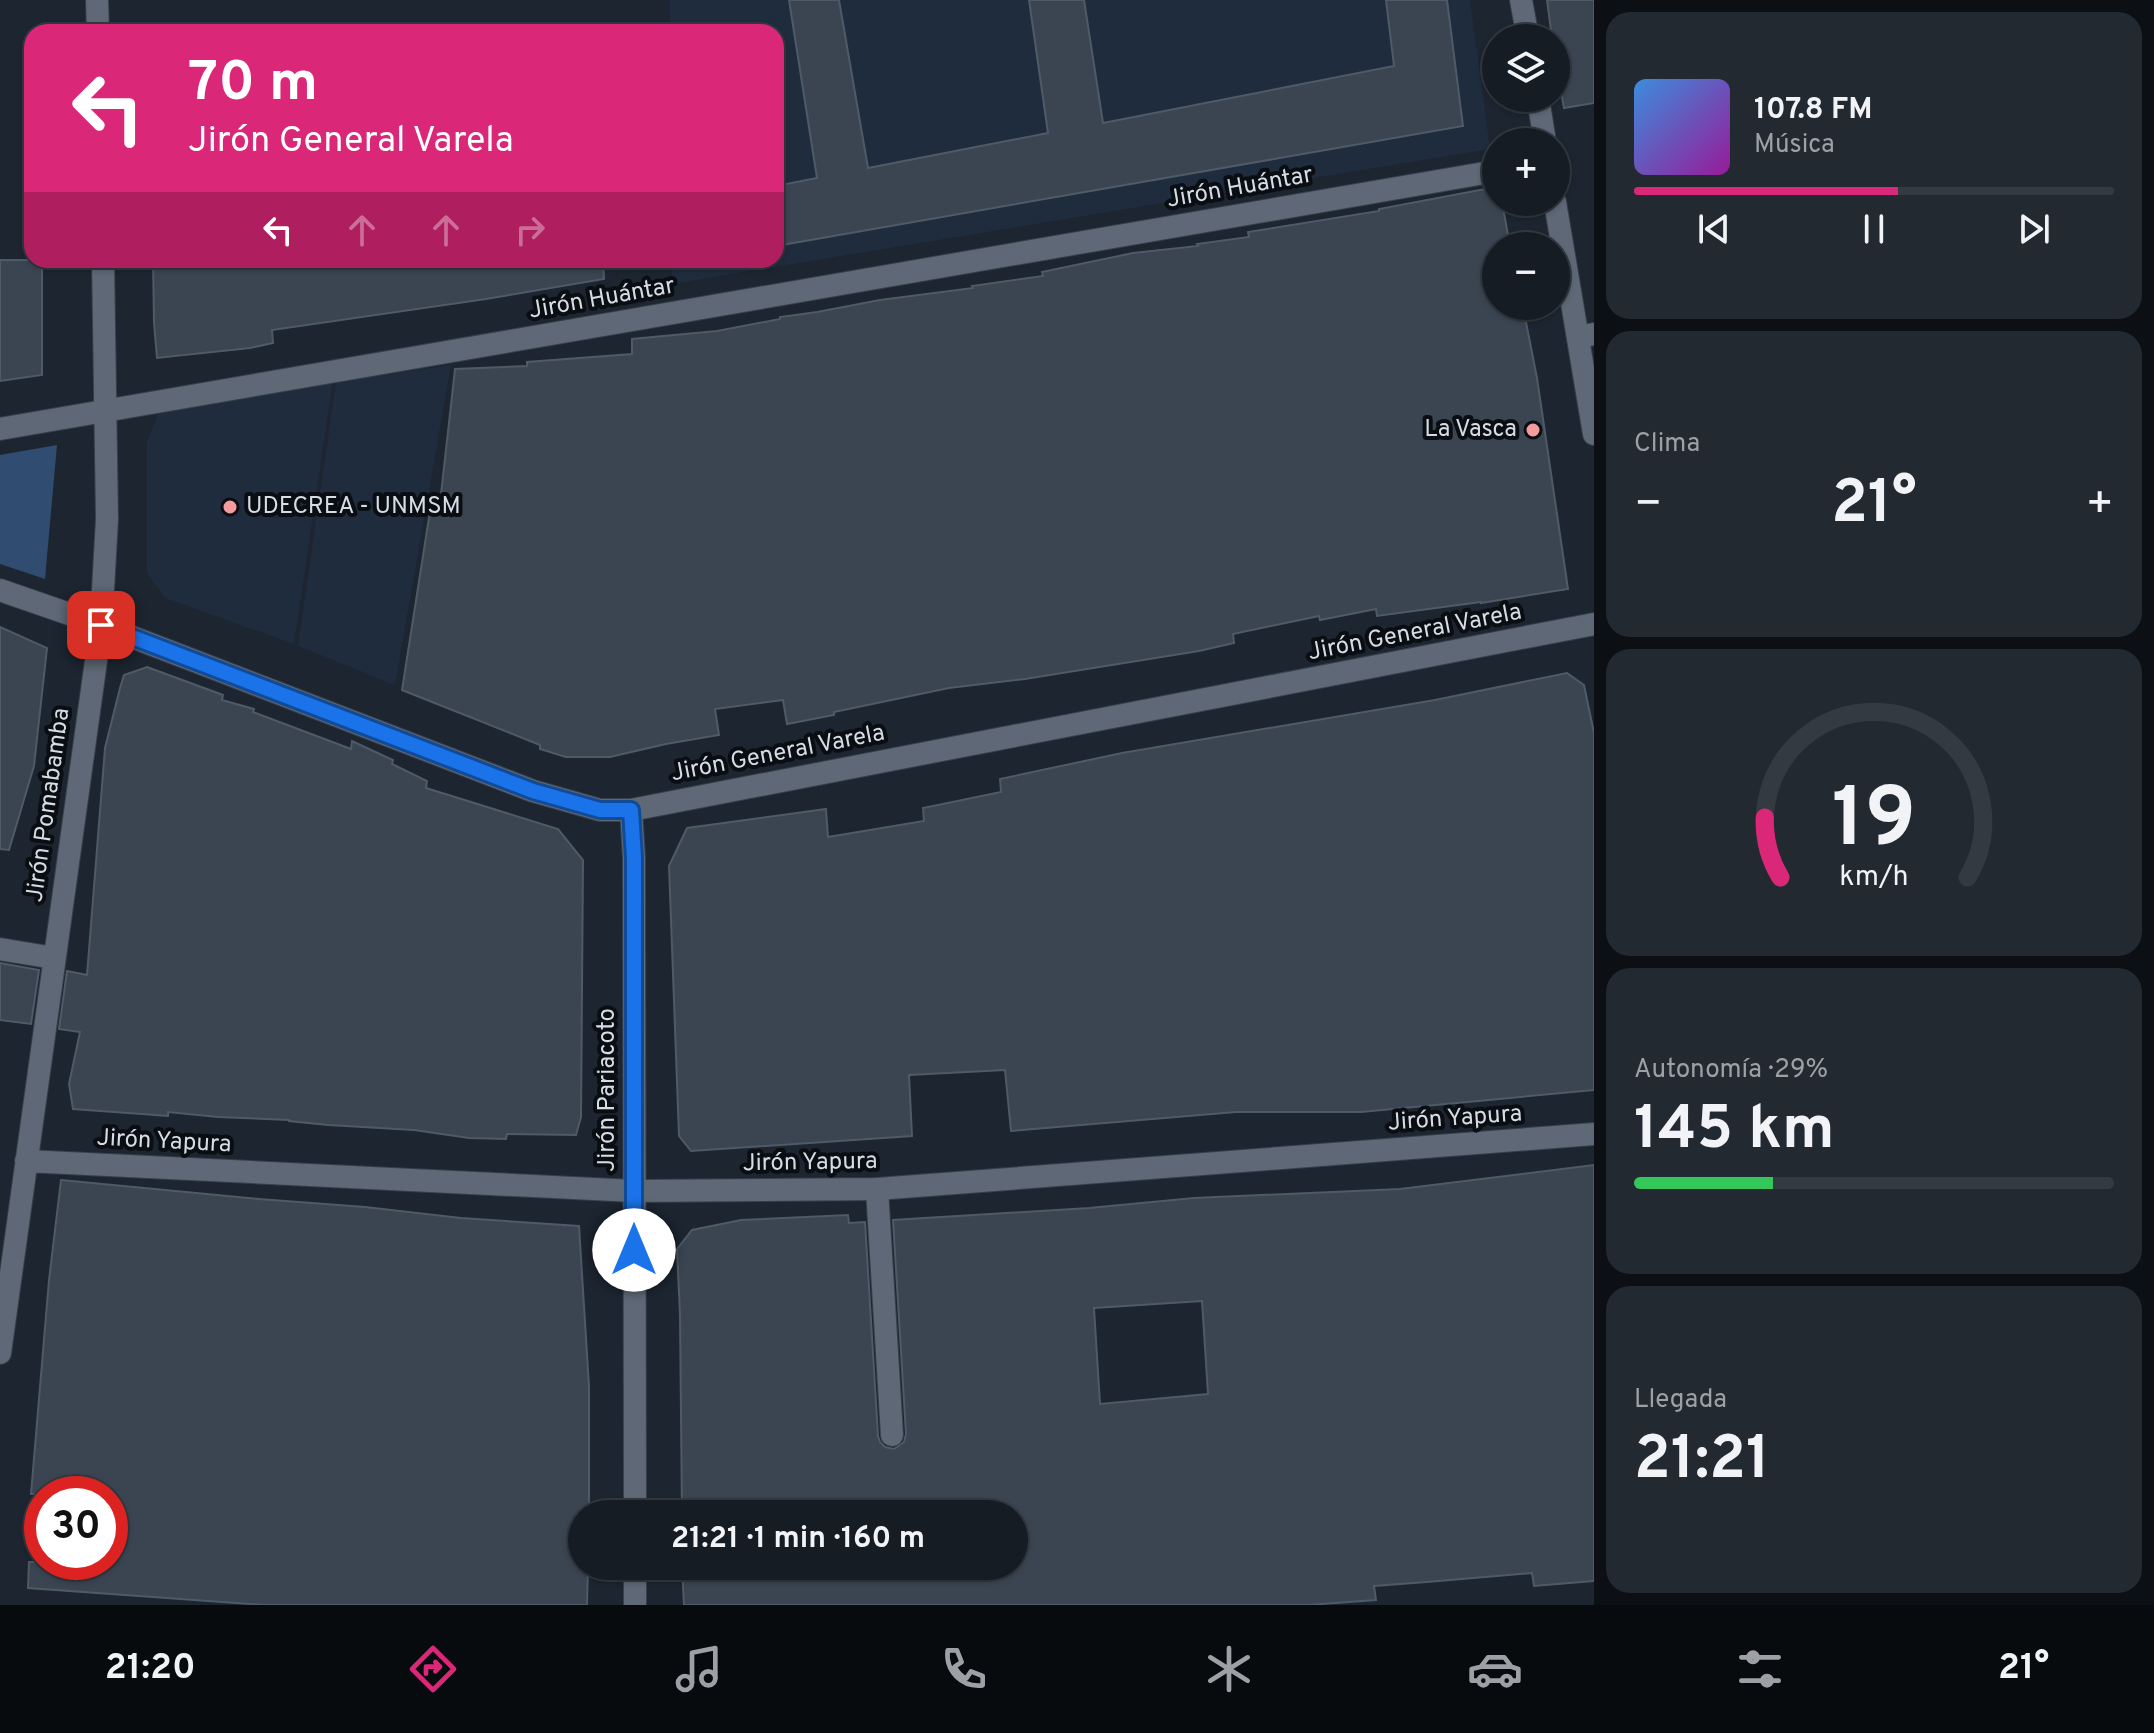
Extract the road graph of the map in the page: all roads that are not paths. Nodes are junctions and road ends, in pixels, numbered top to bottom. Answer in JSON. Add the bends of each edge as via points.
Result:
{"nodes":[{"id":1,"x":97,"y":0,"type":"edge"},
{"id":2,"x":1521,"y":0,"type":"edge"},
{"id":3,"x":98,"y":24,"type":"edge"},
{"id":4,"x":1525,"y":24,"type":"edge"},
{"id":5,"x":1482,"y":173,"type":"edge"},
{"id":6,"x":1558,"y":216,"type":"edge"},
{"id":7,"x":103,"y":268,"type":"edge"},
{"id":8,"x":1586,"y":335,"type":"edge"},
{"id":9,"x":106,"y":411,"type":"junction"},
{"id":10,"x":0,"y":429,"type":"edge"},
{"id":11,"x":1594,"y":434,"type":"edge"},
{"id":12,"x":0,"y":590,"type":"edge"},
{"id":13,"x":1594,"y":624,"type":"edge"},
{"id":14,"x":101,"y":625,"type":"junction"},
{"id":15,"x":631,"y":810,"type":"junction"},
{"id":16,"x":0,"y":949,"type":"edge"},
{"id":17,"x":54,"y":958,"type":"junction"},
{"id":18,"x":1594,"y":1134,"type":"edge"},
{"id":19,"x":26,"y":1161,"type":"junction"},
{"id":20,"x":877,"y":1189,"type":"junction"},
{"id":21,"x":634,"y":1191,"type":"junction"},
{"id":22,"x":5,"y":1270,"type":"edge"},
{"id":23,"x":0,"y":1353,"type":"edge"},
{"id":24,"x":892,"y":1435,"type":"dead end"},
{"id":25,"x":635,"y":1500,"type":"edge"},
{"id":26,"x":635,"y":1580,"type":"edge"},
{"id":27,"x":635,"y":1605,"type":"edge"}],
"edges":[{"from":1,"to":3,"type":"street"},
{"from":2,"to":4,"type":"street"},
{"from":5,"to":9,"type":"street","name":"Jirón Huántar"},
{"from":6,"to":8,"type":"street"},
{"from":7,"to":9,"type":"street","name":"Jirón Pomabamba"},
{"from":8,"to":11,"type":"street"},
{"from":9,"to":10,"type":"street","name":"Jirón Huántar"},
{"from":9,"to":14,"type":"street","name":"Jirón Pomabamba"},
{"from":12,"to":14,"type":"street","name":"Jirón General Varela"},
{"from":13,"to":15,"type":"street","name":"Jirón General Varela"},
{"from":14,"to":15,"type":"street","name":"Jirón General Varela","via":[[533,791],[600,810]]},
{"from":14,"to":17,"type":"street","name":"Jirón Pomabamba"},
{"from":15,"to":21,"type":"street","name":"Jirón Pariacoto"},
{"from":16,"to":17,"type":"street"},
{"from":17,"to":19,"type":"street","name":"Jirón Pomabamba"},
{"from":18,"to":20,"type":"street","name":"Jirón Yapura"},
{"from":19,"to":21,"type":"street","name":"Jirón Yapura"},
{"from":19,"to":22,"type":"street","name":"Jirón Pomabamba"},
{"from":20,"to":21,"type":"street","name":"Jirón Yapura"},
{"from":20,"to":24,"type":"street"},
{"from":21,"to":25,"type":"street","name":"Jirón Pariacoto"},
{"from":22,"to":23,"type":"street","name":"Jirón Pomabamba"},
{"from":26,"to":27,"type":"street"}]}
